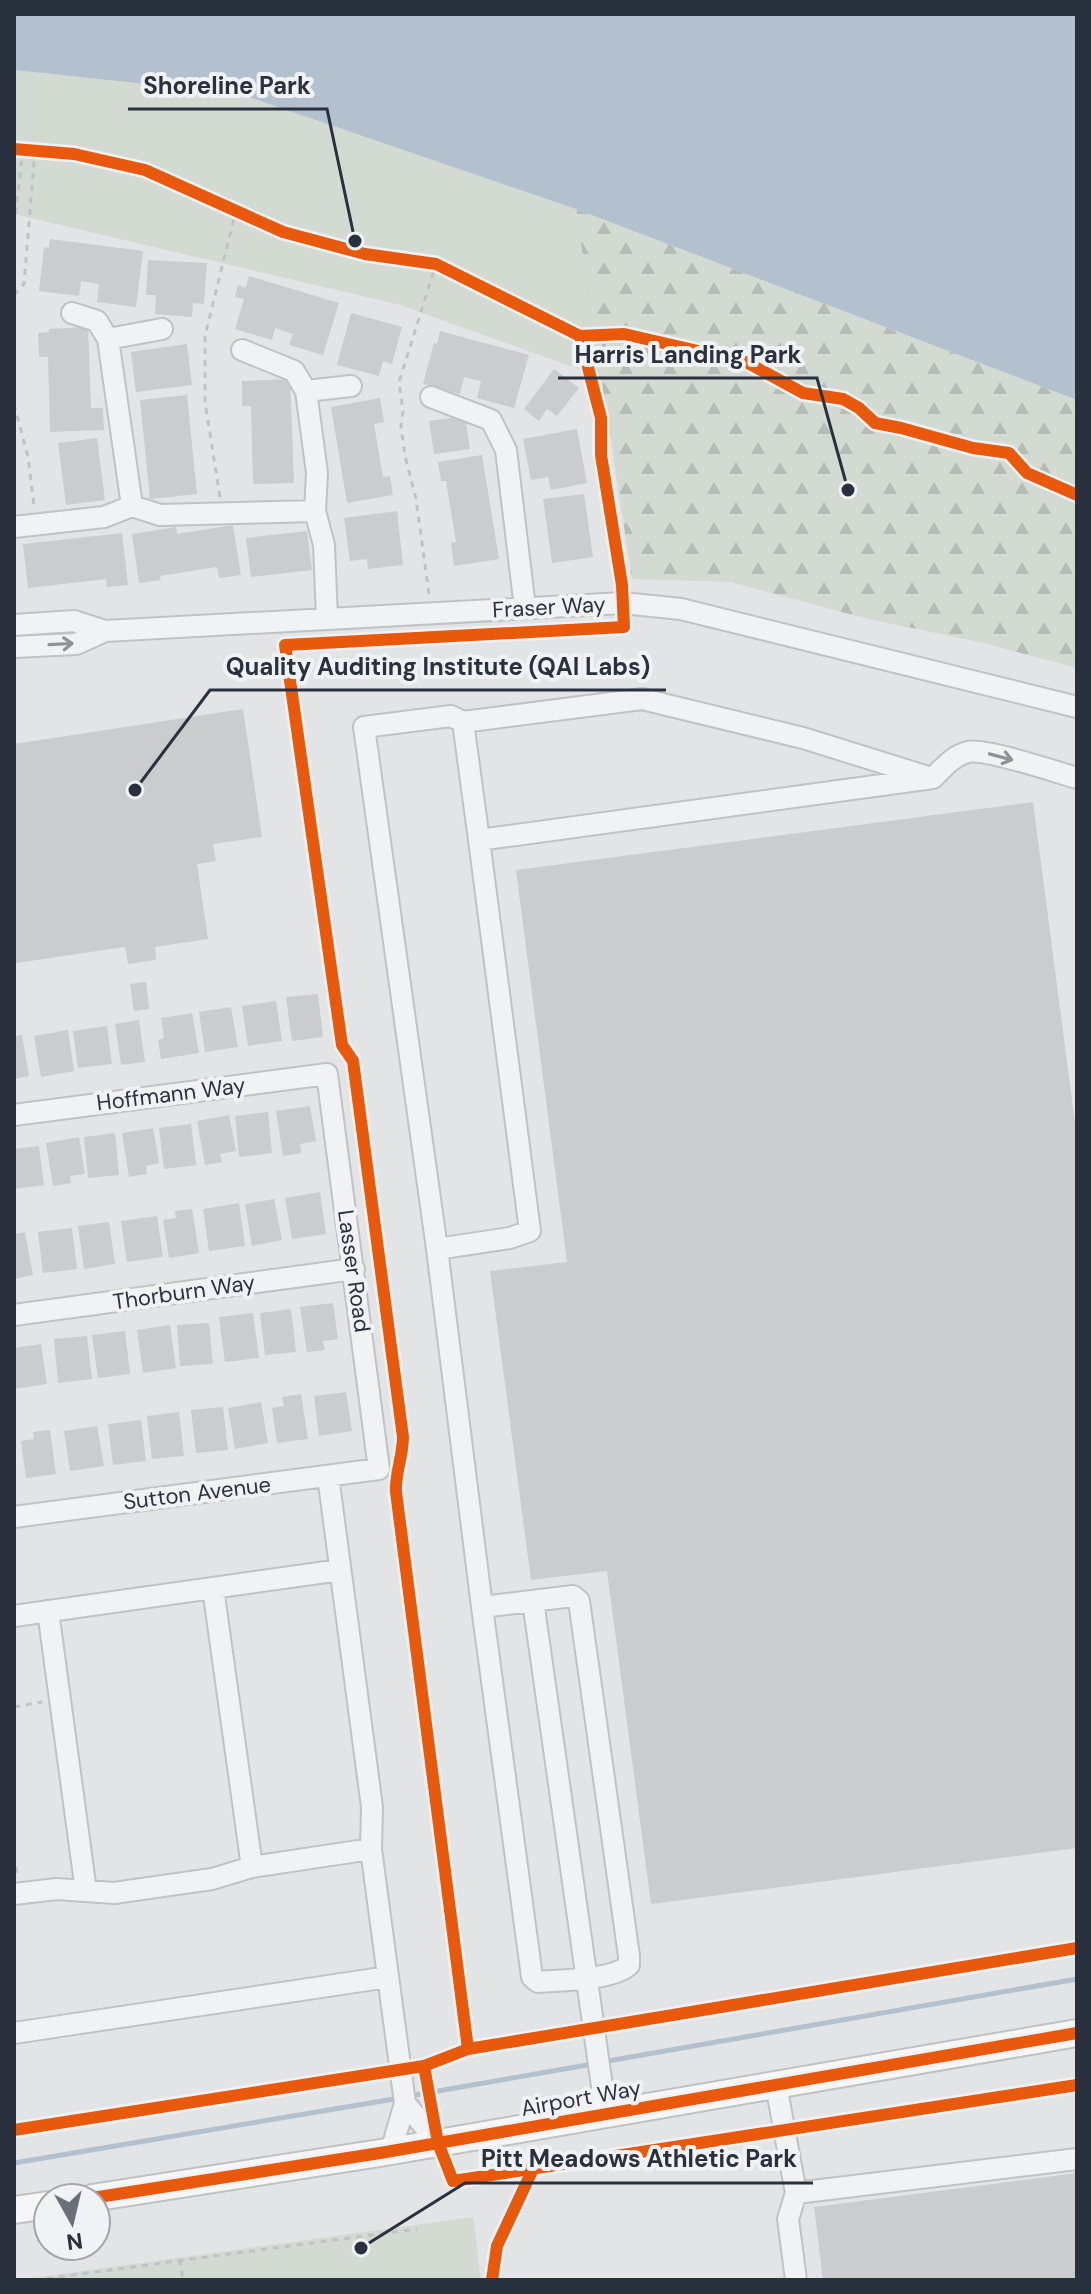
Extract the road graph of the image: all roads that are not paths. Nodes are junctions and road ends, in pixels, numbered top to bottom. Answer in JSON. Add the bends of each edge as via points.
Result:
{"nodes":[{"id":1,"x":72,"y":313,"type":"dead end"},
{"id":2,"x":162,"y":329,"type":"dead end"},
{"id":3,"x":108,"y":339,"type":"junction"},
{"id":4,"x":242,"y":350,"type":"dead end"},
{"id":5,"x":351,"y":386,"type":"dead end"},
{"id":6,"x":306,"y":391,"type":"junction"},
{"id":7,"x":431,"y":397,"type":"dead end"},
{"id":8,"x":132,"y":506,"type":"junction"},
{"id":9,"x":315,"y":511,"type":"junction"},
{"id":10,"x":14,"y":527,"type":"edge"},
{"id":11,"x":525,"y":608,"type":"junction"},
{"id":12,"x":327,"y":619,"type":"junction"},
{"id":13,"x":14,"y":625,"type":"edge"},
{"id":14,"x":105,"y":631,"type":"junction"},
{"id":15,"x":14,"y":647,"type":"edge"},
{"id":16,"x":1077,"y":707,"type":"edge"},
{"id":17,"x":463,"y":722,"type":"junction"},
{"id":18,"x":933,"y":778,"type":"junction"},
{"id":19,"x":1077,"y":778,"type":"edge"},
{"id":20,"x":479,"y":840,"type":"junction"},
{"id":21,"x":327,"y":1074,"type":"joint"},
{"id":22,"x":14,"y":1115,"type":"edge"},
{"id":23,"x":437,"y":1249,"type":"junction"},
{"id":24,"x":354,"y":1269,"type":"junction"},
{"id":25,"x":14,"y":1315,"type":"edge"},
{"id":26,"x":379,"y":1469,"type":"joint"},
{"id":27,"x":328,"y":1476,"type":"junction"},
{"id":28,"x":14,"y":1517,"type":"edge"},
{"id":29,"x":340,"y":1570,"type":"junction"},
{"id":30,"x":213,"y":1588,"type":"junction"},
{"id":31,"x":533,"y":1601,"type":"junction"},
{"id":32,"x":482,"y":1607,"type":"junction"},
{"id":33,"x":48,"y":1611,"type":"junction"},
{"id":34,"x":14,"y":1616,"type":"edge"},
{"id":35,"x":371,"y":1849,"type":"junction"},
{"id":36,"x":252,"y":1867,"type":"junction"},
{"id":37,"x":86,"y":1891,"type":"junction"},
{"id":38,"x":14,"y":1894,"type":"edge"},
{"id":39,"x":388,"y":1977,"type":"junction"},
{"id":40,"x":586,"y":1977,"type":"junction"},
{"id":41,"x":14,"y":2033,"type":"edge"},
{"id":42,"x":1077,"y":2033,"type":"edge"},
{"id":43,"x":776,"y":2085,"type":"junction"},
{"id":44,"x":405,"y":2103,"type":"junction"},
{"id":45,"x":606,"y":2114,"type":"junction"},
{"id":46,"x":438,"y":2143,"type":"junction"},
{"id":47,"x":391,"y":2151,"type":"junction"},
{"id":48,"x":1077,"y":2159,"type":"edge"},
{"id":49,"x":796,"y":2193,"type":"junction"},
{"id":50,"x":112,"y":2195,"type":"edge"},
{"id":51,"x":796,"y":2280,"type":"edge"}],
"edges":[{"from":1,"to":3,"type":"street","via":[[97,321]]},
{"from":2,"to":3,"type":"street"},
{"from":3,"to":8,"type":"street"},
{"from":4,"to":6,"type":"street","via":[[294,371]]},
{"from":5,"to":6,"type":"street"},
{"from":6,"to":9,"type":"street","via":[[317,473]]},
{"from":7,"to":11,"type":"street","via":[[491,420],[506,450]]},
{"from":8,"to":9,"type":"street","via":[[160,515]]},
{"from":8,"to":10,"type":"street","via":[[104,517]]},
{"from":9,"to":12,"type":"street","via":[[324,545]]},
{"from":11,"to":12,"type":"street","name":"Fraser Way"},
{"from":11,"to":16,"type":"street","name":"Fraser Way","via":[[623,603],[681,609]]},
{"from":12,"to":14,"type":"street","name":"Fraser Way"},
{"from":13,"to":14,"type":"street","name":"Fraser Way","via":[[74,621]]},
{"from":15,"to":14,"type":"street","name":"Fraser Way","one_way":true,"via":[[76,644]]},
{"from":17,"to":18,"type":"street","via":[[642,699],[803,738]]},
{"from":17,"to":20,"type":"street"},
{"from":17,"to":23,"type":"street","via":[[451,716],[364,727]]},
{"from":18,"to":19,"type":"street","one_way":true,"via":[[957,756],[971,751]]},
{"from":18,"to":20,"type":"street"},
{"from":20,"to":23,"type":"street","via":[[530,1231]]},
{"from":21,"to":22,"type":"street","name":"Hoffmann Way"},
{"from":21,"to":24,"type":"street","name":"Lasser Road"},
{"from":23,"to":32,"type":"street"},
{"from":24,"to":25,"type":"street","name":"Thorburn Way"},
{"from":24,"to":26,"type":"street","name":"Lasser Road"},
{"from":26,"to":27,"type":"street","name":"Sutton Avenue"},
{"from":27,"to":28,"type":"street","name":"Sutton Avenue"},
{"from":27,"to":29,"type":"street"},
{"from":29,"to":30,"type":"street"},
{"from":29,"to":35,"type":"street","via":[[372,1807]]},
{"from":30,"to":33,"type":"street"},
{"from":30,"to":36,"type":"street"},
{"from":31,"to":32,"type":"street"},
{"from":31,"to":40,"type":"street"},
{"from":31,"to":40,"type":"street","via":[[573,1596],[579,1601],[586,1648],[629,1965]]},
{"from":32,"to":40,"type":"street","via":[[532,1977],[538,1982]]},
{"from":33,"to":34,"type":"street"},
{"from":33,"to":37,"type":"street"},
{"from":35,"to":36,"type":"street"},
{"from":35,"to":39,"type":"street"},
{"from":36,"to":37,"type":"street","via":[[212,1879],[114,1893]]},
{"from":37,"to":38,"type":"street"},
{"from":39,"to":41,"type":"street"},
{"from":39,"to":44,"type":"street"},
{"from":40,"to":45,"type":"street"},
{"from":42,"to":43,"type":"main road","name":"Airport Way"},
{"from":43,"to":45,"type":"main road","name":"Airport Way"},
{"from":43,"to":49,"type":"street"},
{"from":44,"to":46,"type":"street"},
{"from":44,"to":47,"type":"street"},
{"from":45,"to":46,"type":"main road","name":"Airport Way"},
{"from":46,"to":47,"type":"main road","name":"Airport Way"},
{"from":47,"to":50,"type":"main road","name":"Airport Way"},
{"from":48,"to":49,"type":"street"},
{"from":49,"to":51,"type":"street","via":[[788,2219]]}]}
